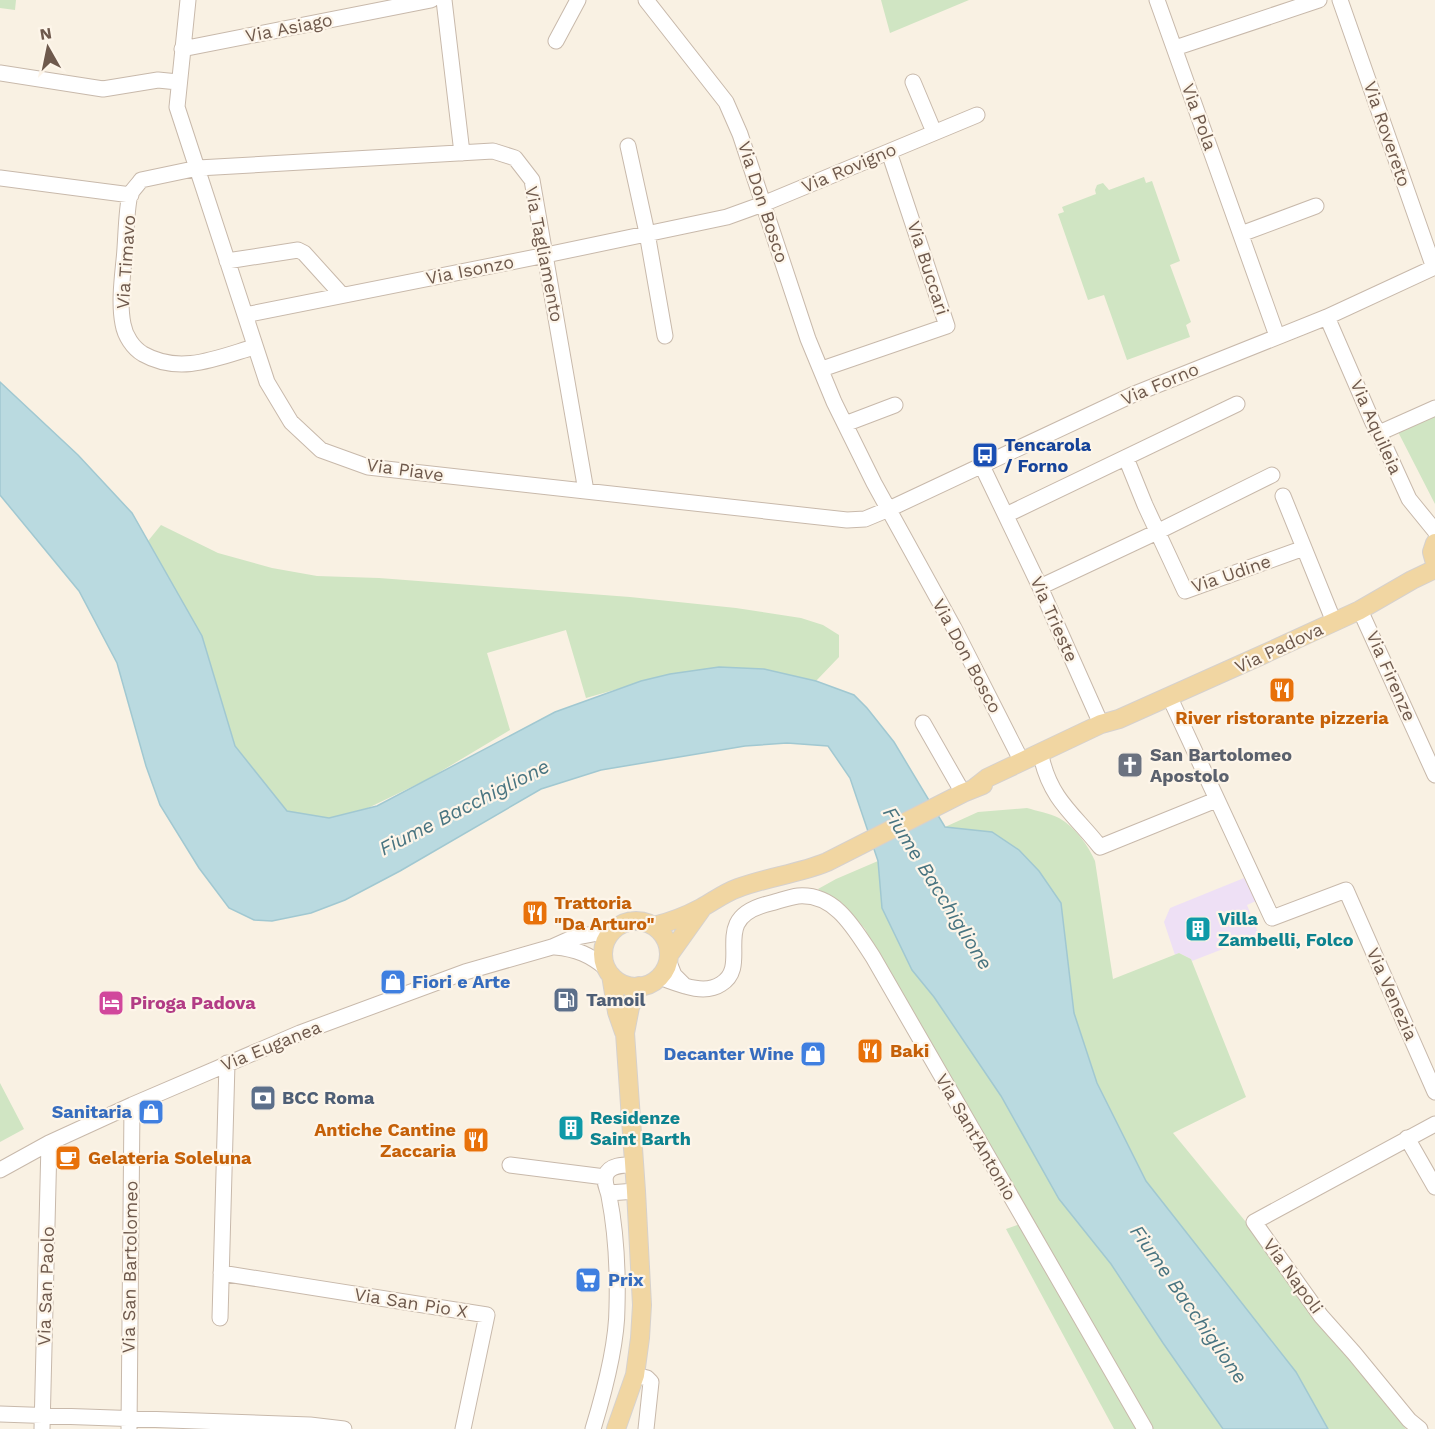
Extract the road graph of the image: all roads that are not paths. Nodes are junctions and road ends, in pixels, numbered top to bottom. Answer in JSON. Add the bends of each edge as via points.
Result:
{"nodes":[{"id":1,"x":188,"y":0,"type":"edge"},
{"id":2,"x":431,"y":0,"type":"edge"},
{"id":3,"x":444,"y":0,"type":"edge"},
{"id":4,"x":578,"y":0,"type":"edge"},
{"id":5,"x":646,"y":0,"type":"edge"},
{"id":6,"x":1157,"y":0,"type":"edge"},
{"id":7,"x":1319,"y":0,"type":"edge"},
{"id":8,"x":1340,"y":0,"type":"edge"},
{"id":9,"x":556,"y":41,"type":"dead end"},
{"id":10,"x":1175,"y":48,"type":"junction"},
{"id":11,"x":182,"y":49,"type":"junction"},
{"id":12,"x":0,"y":73,"type":"edge"},
{"id":13,"x":178,"y":82,"type":"junction"},
{"id":14,"x":913,"y":82,"type":"dead end"},
{"id":15,"x":977,"y":115,"type":"dead end"},
{"id":16,"x":934,"y":132,"type":"junction"},
{"id":17,"x":628,"y":146,"type":"dead end"},
{"id":18,"x":889,"y":152,"type":"junction"},
{"id":19,"x":462,"y":153,"type":"junction"},
{"id":20,"x":198,"y":168,"type":"junction"},
{"id":21,"x":0,"y":178,"type":"edge"},
{"id":22,"x":130,"y":195,"type":"junction"},
{"id":23,"x":763,"y":204,"type":"junction"},
{"id":24,"x":1316,"y":206,"type":"dead end"},
{"id":25,"x":647,"y":233,"type":"junction"},
{"id":26,"x":1241,"y":234,"type":"junction"},
{"id":27,"x":546,"y":255,"type":"junction"},
{"id":28,"x":227,"y":261,"type":"junction"},
{"id":29,"x":1435,"y":268,"type":"edge"},
{"id":30,"x":342,"y":295,"type":"junction"},
{"id":31,"x":244,"y":315,"type":"junction"},
{"id":32,"x":1327,"y":317,"type":"junction"},
{"id":33,"x":665,"y":336,"type":"dead end"},
{"id":34,"x":1277,"y":336,"type":"junction"},
{"id":35,"x":254,"y":347,"type":"junction"},
{"id":36,"x":822,"y":369,"type":"junction"},
{"id":37,"x":1237,"y":404,"type":"dead end"},
{"id":38,"x":895,"y":405,"type":"dead end"},
{"id":39,"x":1435,"y":408,"type":"edge"},
{"id":40,"x":845,"y":424,"type":"junction"},
{"id":41,"x":1380,"y":433,"type":"junction"},
{"id":42,"x":1126,"y":459,"type":"junction"},
{"id":43,"x":982,"y":466,"type":"junction"},
{"id":44,"x":1272,"y":475,"type":"dead end"},
{"id":45,"x":586,"y":491,"type":"junction"},
{"id":46,"x":1283,"y":496,"type":"dead end"},
{"id":47,"x":889,"y":509,"type":"junction"},
{"id":48,"x":1006,"y":515,"type":"junction"},
{"id":49,"x":1435,"y":531,"type":"edge"},
{"id":50,"x":1157,"y":532,"type":"junction"},
{"id":51,"x":1435,"y":543,"type":"edge"},
{"id":52,"x":1304,"y":548,"type":"junction"},
{"id":53,"x":1435,"y":563,"type":"edge"},
{"id":54,"x":1435,"y":569,"type":"edge"},
{"id":55,"x":1040,"y":587,"type":"junction"},
{"id":56,"x":1360,"y":610,"type":"junction"},
{"id":57,"x":1334,"y":622,"type":"junction"},
{"id":58,"x":1170,"y":698,"type":"junction"},
{"id":59,"x":1110,"y":722,"type":"junction"},
{"id":60,"x":923,"y":723,"type":"dead end"},
{"id":61,"x":1430,"y":749,"type":"edge"},
{"id":62,"x":1042,"y":760,"type":"junction"},
{"id":63,"x":1022,"y":762,"type":"junction"},
{"id":64,"x":1435,"y":775,"type":"edge"},
{"id":65,"x":963,"y":794,"type":"junction"},
{"id":66,"x":1216,"y":800,"type":"junction"},
{"id":67,"x":702,"y":908,"type":"junction"},
{"id":68,"x":654,"y":926,"type":"junction"},
{"id":69,"x":614,"y":930,"type":"junction"},
{"id":70,"x":552,"y":947,"type":"junction"},
{"id":71,"x":669,"y":957,"type":"junction"},
{"id":72,"x":609,"y":972,"type":"junction"},
{"id":73,"x":659,"y":977,"type":"junction"},
{"id":74,"x":639,"y":986,"type":"junction"},
{"id":75,"x":685,"y":986,"type":"junction"},
{"id":76,"x":625,"y":1033,"type":"junction"},
{"id":77,"x":227,"y":1063,"type":"junction"},
{"id":78,"x":1435,"y":1092,"type":"edge"},
{"id":79,"x":132,"y":1105,"type":"junction"},
{"id":80,"x":1435,"y":1124,"type":"edge"},
{"id":81,"x":1407,"y":1138,"type":"junction"},
{"id":82,"x":49,"y":1143,"type":"junction"},
{"id":83,"x":510,"y":1165,"type":"dead end"},
{"id":84,"x":635,"y":1165,"type":"junction"},
{"id":85,"x":0,"y":1170,"type":"edge"},
{"id":86,"x":605,"y":1177,"type":"junction"},
{"id":87,"x":1435,"y":1187,"type":"edge"},
{"id":88,"x":636,"y":1191,"type":"junction"},
{"id":89,"x":609,"y":1193,"type":"junction"},
{"id":90,"x":221,"y":1273,"type":"junction"},
{"id":91,"x":220,"y":1318,"type":"dead end"},
{"id":92,"x":635,"y":1375,"type":"junction"},
{"id":93,"x":0,"y":1414,"type":"edge"},
{"id":94,"x":42,"y":1422,"type":"edge"},
{"id":95,"x":129,"y":1424,"type":"edge"},
{"id":96,"x":344,"y":1429,"type":"edge"},
{"id":97,"x":463,"y":1429,"type":"edge"},
{"id":98,"x":593,"y":1429,"type":"edge"},
{"id":99,"x":616,"y":1429,"type":"edge"},
{"id":100,"x":646,"y":1429,"type":"edge"},
{"id":101,"x":1146,"y":1429,"type":"edge"},
{"id":102,"x":1420,"y":1429,"type":"edge"}],
"edges":[{"from":1,"to":11,"type":"street","name":"Via Piave"},
{"from":2,"to":11,"type":"street","name":"Via Asiago"},
{"from":3,"to":19,"type":"street"},
{"from":4,"to":9,"type":"street"},
{"from":5,"to":23,"type":"street","name":"Via Don Bosco","via":[[726,102]]},
{"from":6,"to":10,"type":"street","name":"Via Pola"},
{"from":7,"to":10,"type":"street"},
{"from":8,"to":29,"type":"street","name":"Via Rovereto"},
{"from":10,"to":26,"type":"street","name":"Via Pola"},
{"from":11,"to":13,"type":"street","name":"Via Piave"},
{"from":12,"to":13,"type":"street","via":[[103,89],[158,80]]},
{"from":13,"to":20,"type":"street","name":"Via Piave","via":[[177,107]]},
{"from":14,"to":16,"type":"street"},
{"from":15,"to":16,"type":"street","name":"Via Rovigno"},
{"from":16,"to":18,"type":"street","name":"Via Rovigno"},
{"from":17,"to":25,"type":"street"},
{"from":18,"to":23,"type":"street","name":"Via Rovigno"},
{"from":18,"to":36,"type":"street","name":"Via Buccari","via":[[947,326]]},
{"from":19,"to":20,"type":"street","name":"Via Tagliamento"},
{"from":19,"to":27,"type":"street","name":"Via Tagliamento","via":[[493,150],[515,158],[532,180]]},
{"from":20,"to":22,"type":"street","name":"Via Timavo","via":[[141,180]]},
{"from":20,"to":28,"type":"street","name":"Via Piave"},
{"from":21,"to":22,"type":"street"},
{"from":22,"to":35,"type":"street","name":"Via Timavo","via":[[122,311],[129,341],[154,360],[176,365],[199,364]]},
{"from":23,"to":25,"type":"street","name":"Via Isonzo","via":[[727,217]]},
{"from":23,"to":36,"type":"street","name":"Via Don Bosco","via":[[808,339]]},
{"from":24,"to":26,"type":"street"},
{"from":25,"to":27,"type":"street","name":"Via Isonzo"},
{"from":25,"to":33,"type":"street"},
{"from":26,"to":34,"type":"street","name":"Via Pola"},
{"from":27,"to":30,"type":"street","name":"Via Isonzo"},
{"from":27,"to":45,"type":"street","name":"Via Tagliamento"},
{"from":28,"to":30,"type":"street","via":[[298,250]]},
{"from":28,"to":31,"type":"street","name":"Via Piave"},
{"from":29,"to":32,"type":"street","name":"Via Forno"},
{"from":30,"to":31,"type":"street","name":"Via Isonzo"},
{"from":31,"to":35,"type":"street","name":"Via Piave"},
{"from":32,"to":34,"type":"street","name":"Via Forno"},
{"from":32,"to":41,"type":"street","name":"Via Aquileia"},
{"from":34,"to":43,"type":"street","name":"Via Forno","via":[[1132,395]]},
{"from":35,"to":45,"type":"street","name":"Via Piave","via":[[267,382],[291,422],[321,450],[368,467]]},
{"from":36,"to":40,"type":"street","name":"Via Don Bosco"},
{"from":37,"to":42,"type":"street"},
{"from":38,"to":40,"type":"street"},
{"from":39,"to":41,"type":"street"},
{"from":40,"to":47,"type":"street","name":"Via Don Bosco"},
{"from":41,"to":49,"type":"street","name":"Via Aquileia","via":[[1409,499]]},
{"from":42,"to":48,"type":"street"},
{"from":42,"to":50,"type":"street"},
{"from":43,"to":47,"type":"street","name":"Via Forno"},
{"from":43,"to":48,"type":"street","name":"Via Trieste"},
{"from":44,"to":50,"type":"street"},
{"from":45,"to":47,"type":"street","name":"Via Piave","via":[[847,520],[865,519]]},
{"from":46,"to":52,"type":"street"},
{"from":47,"to":63,"type":"street","name":"Via Don Bosco"},
{"from":48,"to":55,"type":"street","name":"Via Trieste"},
{"from":50,"to":52,"type":"street","name":"Via Udine","via":[[1185,591]]},
{"from":50,"to":55,"type":"street"},
{"from":51,"to":53,"type":"main road"},
{"from":52,"to":57,"type":"street"},
{"from":54,"to":56,"type":"main road","name":"Via Padova"},
{"from":55,"to":59,"type":"street","name":"Via Trieste"},
{"from":56,"to":57,"type":"main road","name":"Via Padova"},
{"from":56,"to":61,"type":"street","name":"Via Firenze"},
{"from":57,"to":58,"type":"main road","name":"Via Padova"},
{"from":58,"to":59,"type":"main road","name":"Via Padova"},
{"from":58,"to":66,"type":"street","name":"Via Venezia"},
{"from":59,"to":62,"type":"main road","name":"Via Padova","via":[[1104,730]]},
{"from":59,"to":63,"type":"main road","name":"Via Padova"},
{"from":60,"to":65,"type":"street"},
{"from":61,"to":64,"type":"street","name":"Via Firenze"},
{"from":62,"to":65,"type":"main road","name":"Via Padova"},
{"from":62,"to":66,"type":"street","via":[[1057,798],[1100,847]]},
{"from":63,"to":65,"type":"main road","name":"Via Padova"},
{"from":65,"to":67,"type":"main road","name":"Via Euganea","via":[[827,862],[740,887]]},
{"from":66,"to":78,"type":"street","name":"Via Venezia","via":[[1272,918],[1346,890]]},
{"from":67,"to":68,"type":"main road","name":"Via Euganea"},
{"from":67,"to":71,"type":"main road","name":"Via Euganea"},
{"from":68,"to":69,"type":"main road","name":"Via Euganea","via":[[637,921]]},
{"from":68,"to":71,"type":"main road","via":[[665,938]]},
{"from":69,"to":70,"type":"street","name":"Via Euganea","via":[[572,938]]},
{"from":69,"to":72,"type":"main road","via":[[604,948]]},
{"from":70,"to":72,"type":"street","name":"Via Euganea","via":[[587,954]]},
{"from":70,"to":77,"type":"street","name":"Via Euganea","via":[[465,972]]},
{"from":71,"to":73,"type":"main road","name":"Via Euganea"},
{"from":71,"to":75,"type":"street","via":[[674,975]]},
{"from":72,"to":74,"type":"main road","name":"Via Euganea","via":[[624,984]]},
{"from":72,"to":76,"type":"main road"},
{"from":73,"to":74,"type":"main road"},
{"from":73,"to":75,"type":"street","name":"Via Sant'Antonio"},
{"from":74,"to":76,"type":"main road"},
{"from":75,"to":101,"type":"street","name":"Via Sant'Antonio","via":[[711,988],[728,978],[733,969],[737,923],[748,911],[796,896],[810,896],[841,913],[873,957]]},
{"from":76,"to":84,"type":"main road"},
{"from":77,"to":79,"type":"street","name":"Via Euganea"},
{"from":77,"to":90,"type":"street"},
{"from":79,"to":82,"type":"street","name":"Via Euganea"},
{"from":79,"to":95,"type":"street","name":"Via San Bartolomeo"},
{"from":80,"to":81,"type":"street","name":"Via Napoli"},
{"from":81,"to":87,"type":"street"},
{"from":81,"to":102,"type":"street","name":"Via Napoli","via":[[1254,1222],[1321,1316],[1408,1420]]},
{"from":82,"to":85,"type":"street","name":"Via Euganea"},
{"from":82,"to":94,"type":"street","name":"Via San Paolo"},
{"from":83,"to":86,"type":"street"},
{"from":84,"to":86,"type":"street","via":[[609,1169]]},
{"from":84,"to":88,"type":"main road"},
{"from":86,"to":89,"type":"street"},
{"from":88,"to":89,"type":"street"},
{"from":88,"to":92,"type":"main road","via":[[642,1305]]},
{"from":89,"to":98,"type":"street","via":[[618,1309],[610,1364]]},
{"from":90,"to":91,"type":"street"},
{"from":90,"to":97,"type":"street","name":"Via San Pio X","via":[[486,1316]]},
{"from":92,"to":99,"type":"main road"},
{"from":92,"to":100,"type":"street","via":[[651,1382]]},
{"from":93,"to":94,"type":"street"},
{"from":94,"to":95,"type":"street"},
{"from":95,"to":96,"type":"street","via":[[310,1425]]}]}
